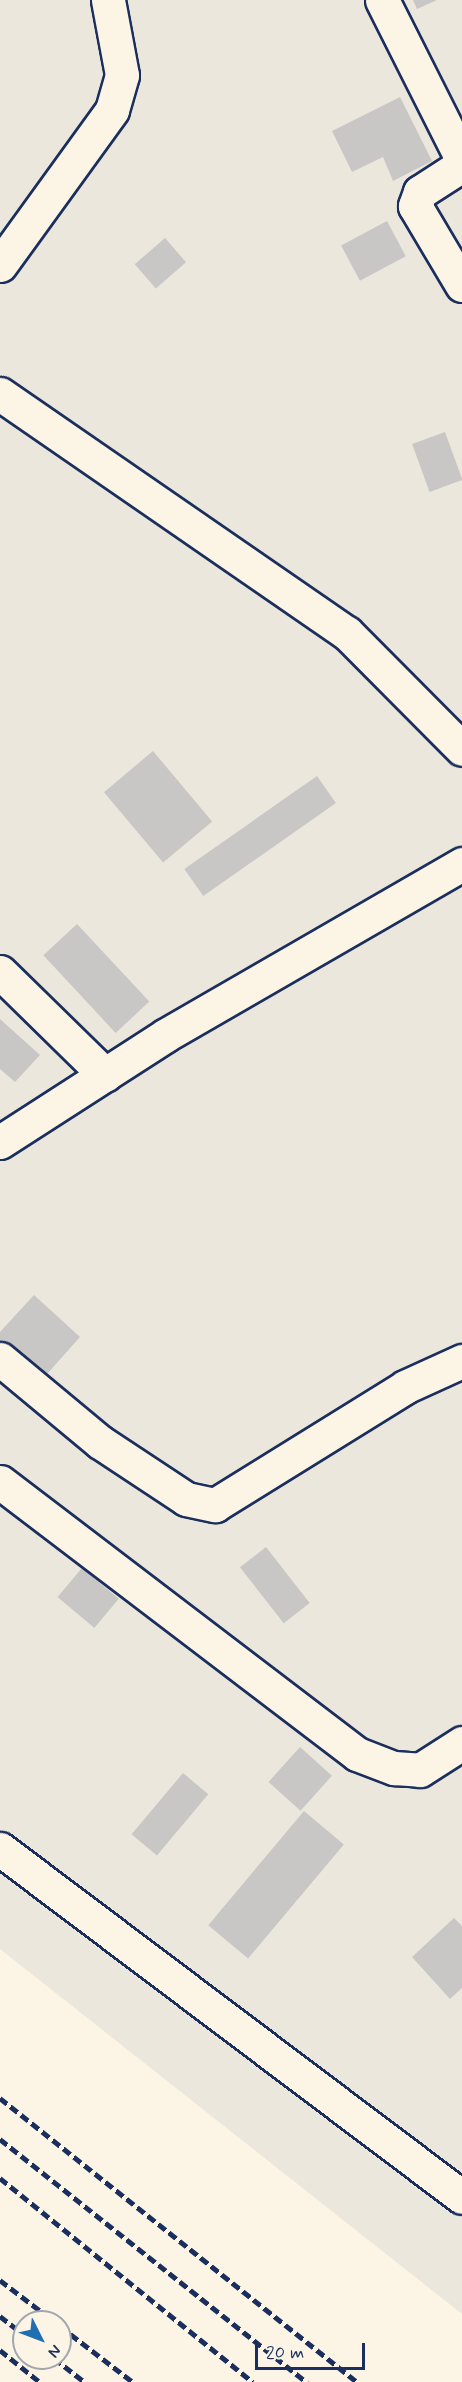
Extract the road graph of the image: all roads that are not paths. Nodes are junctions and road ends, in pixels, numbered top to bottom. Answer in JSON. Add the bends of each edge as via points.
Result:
{"nodes":[{"id":1,"x":108,"y":0,"type":"edge"},
{"id":2,"x":382,"y":0,"type":"edge"},
{"id":3,"x":462,"y":159,"type":"edge"},
{"id":4,"x":462,"y":165,"type":"edge"},
{"id":5,"x":0,"y":265,"type":"edge"},
{"id":6,"x":462,"y":285,"type":"edge"},
{"id":7,"x":0,"y":394,"type":"edge"},
{"id":8,"x":462,"y":749,"type":"edge"},
{"id":9,"x":462,"y":864,"type":"edge"},
{"id":10,"x":0,"y":972,"type":"edge"},
{"id":11,"x":105,"y":1075,"type":"junction"},
{"id":12,"x":0,"y":1142,"type":"edge"},
{"id":13,"x":0,"y":1359,"type":"edge"},
{"id":14,"x":462,"y":1361,"type":"edge"},
{"id":15,"x":0,"y":1482,"type":"edge"},
{"id":16,"x":462,"y":1743,"type":"edge"},
{"id":17,"x":0,"y":1849,"type":"edge"},
{"id":18,"x":462,"y":2197,"type":"edge"}],
"edges":[{"from":1,"to":5,"type":"street","via":[[122,75],[112,110]]},
{"from":2,"to":3,"type":"street"},
{"from":4,"to":6,"type":"street","via":[[420,192],[415,206]]},
{"from":7,"to":8,"type":"street","via":[[347,633]]},
{"from":9,"to":11,"type":"street"},
{"from":10,"to":11,"type":"street"},
{"from":11,"to":12,"type":"street"},
{"from":13,"to":14,"type":"street","via":[[100,1442],[186,1499],[215,1505],[405,1387]]},
{"from":15,"to":16,"type":"street","via":[[357,1754],[394,1768],[420,1770]]},
{"from":17,"to":18,"type":"street"}]}
